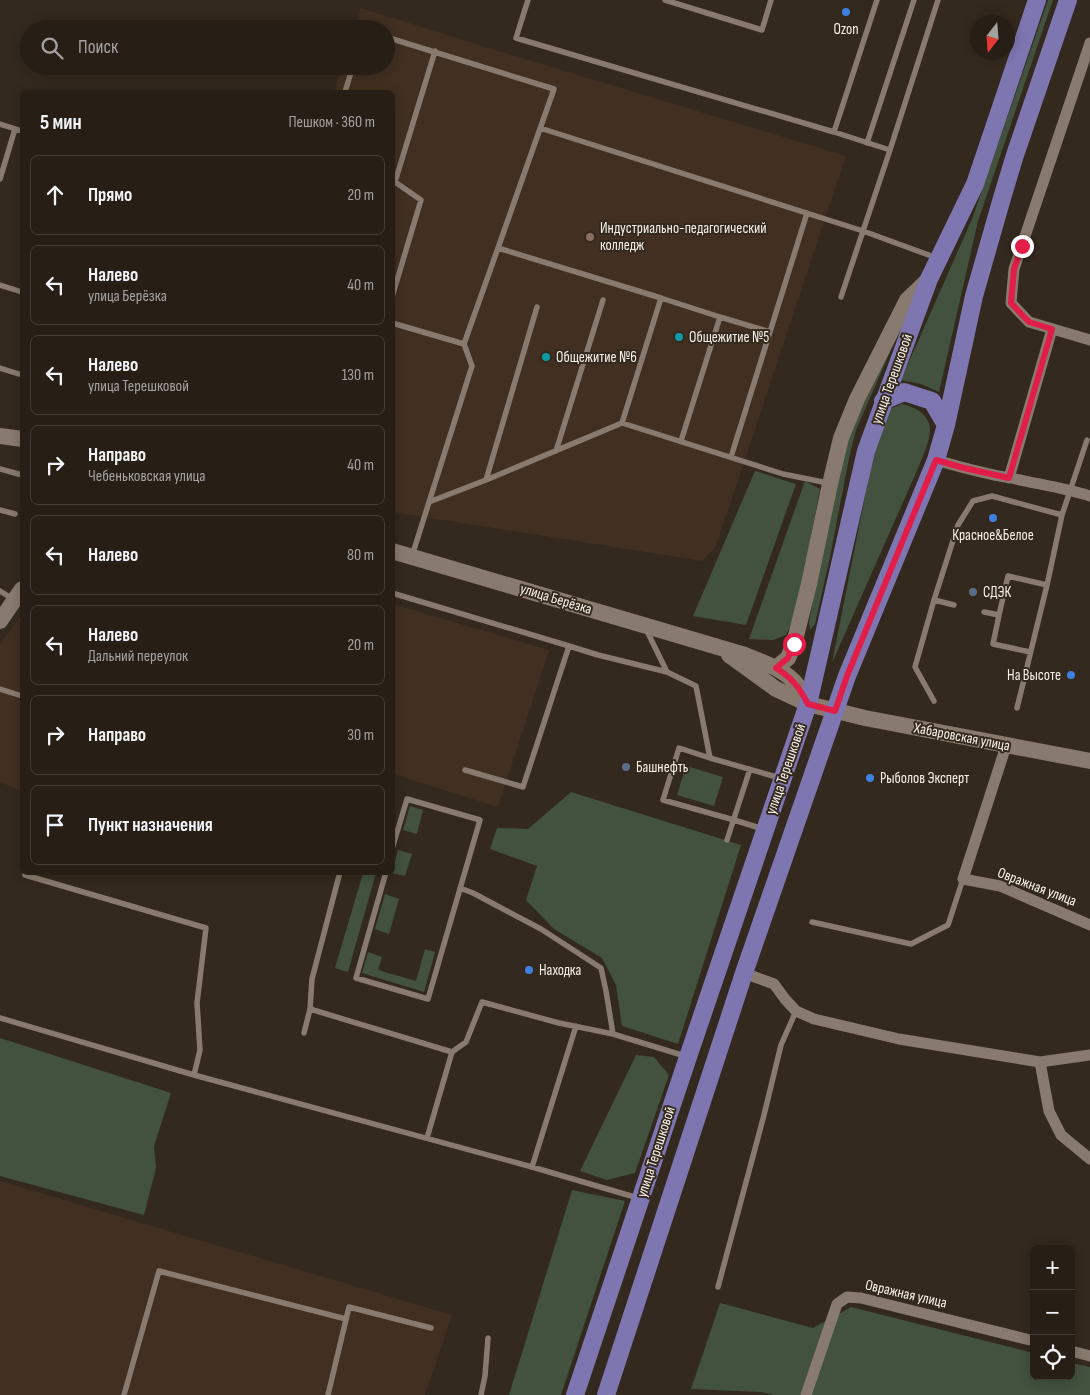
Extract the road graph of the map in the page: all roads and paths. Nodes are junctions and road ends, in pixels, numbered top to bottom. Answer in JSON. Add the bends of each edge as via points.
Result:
{"nodes":[{"id":1,"x":528,"y":0,"type":"edge"},
{"id":2,"x":665,"y":0,"type":"edge"},
{"id":3,"x":771,"y":0,"type":"edge"},
{"id":4,"x":877,"y":0,"type":"edge"},
{"id":5,"x":914,"y":0,"type":"edge"},
{"id":6,"x":938,"y":0,"type":"edge"},
{"id":7,"x":1037,"y":0,"type":"edge"},
{"id":8,"x":1068,"y":0,"type":"edge"},
{"id":9,"x":395,"y":40,"type":"edge"},
{"id":10,"x":1090,"y":43,"type":"edge"},
{"id":11,"x":435,"y":51,"type":"junction"},
{"id":12,"x":350,"y":75,"type":"edge"},
{"id":13,"x":346,"y":90,"type":"edge"},
{"id":14,"x":0,"y":124,"type":"edge"},
{"id":15,"x":540,"y":128,"type":"junction"},
{"id":16,"x":15,"y":129,"type":"junction"},
{"id":17,"x":20,"y":130,"type":"edge"},
{"id":18,"x":834,"y":132,"type":"junction"},
{"id":19,"x":867,"y":142,"type":"junction"},
{"id":20,"x":890,"y":150,"type":"junction"},
{"id":21,"x":0,"y":178,"type":"edge"},
{"id":22,"x":395,"y":182,"type":"edge"},
{"id":23,"x":395,"y":182,"type":"edge"},
{"id":24,"x":807,"y":213,"type":"junction"},
{"id":25,"x":863,"y":231,"type":"junction"},
{"id":26,"x":498,"y":248,"type":"junction"},
{"id":27,"x":939,"y":258,"type":"junction"},
{"id":28,"x":929,"y":279,"type":"junction"},
{"id":29,"x":0,"y":285,"type":"edge"},
{"id":30,"x":395,"y":287,"type":"edge"},
{"id":31,"x":20,"y":291,"type":"edge"},
{"id":32,"x":841,"y":297,"type":"dead end"},
{"id":33,"x":661,"y":298,"type":"junction"},
{"id":34,"x":603,"y":300,"type":"dead end"},
{"id":35,"x":537,"y":307,"type":"dead end"},
{"id":36,"x":720,"y":317,"type":"junction"},
{"id":37,"x":395,"y":324,"type":"edge"},
{"id":38,"x":1052,"y":329,"type":"junction"},
{"id":39,"x":770,"y":332,"type":"junction"},
{"id":40,"x":1090,"y":340,"type":"edge"},
{"id":41,"x":464,"y":344,"type":"junction"},
{"id":42,"x":0,"y":368,"type":"edge"},
{"id":43,"x":20,"y":374,"type":"edge"},
{"id":44,"x":884,"y":401,"type":"junction"},
{"id":45,"x":622,"y":423,"type":"junction"},
{"id":46,"x":946,"y":425,"type":"junction"},
{"id":47,"x":0,"y":436,"type":"edge"},
{"id":48,"x":20,"y":439,"type":"edge"},
{"id":49,"x":1087,"y":440,"type":"dead end"},
{"id":50,"x":681,"y":442,"type":"junction"},
{"id":51,"x":556,"y":451,"type":"junction"},
{"id":52,"x":731,"y":458,"type":"junction"},
{"id":53,"x":936,"y":460,"type":"junction"},
{"id":54,"x":0,"y":469,"type":"edge"},
{"id":55,"x":20,"y":474,"type":"edge"},
{"id":56,"x":1009,"y":478,"type":"junction"},
{"id":57,"x":486,"y":480,"type":"junction"},
{"id":58,"x":830,"y":484,"type":"junction"},
{"id":59,"x":1070,"y":489,"type":"junction"},
{"id":60,"x":1090,"y":496,"type":"edge"},
{"id":61,"x":429,"y":502,"type":"junction"},
{"id":62,"x":0,"y":510,"type":"edge"},
{"id":63,"x":15,"y":514,"type":"dead end"},
{"id":64,"x":1062,"y":515,"type":"junction"},
{"id":65,"x":395,"y":552,"type":"edge"},
{"id":66,"x":412,"y":556,"type":"junction"},
{"id":67,"x":1047,"y":585,"type":"junction"},
{"id":68,"x":0,"y":591,"type":"edge"},
{"id":69,"x":19,"y":594,"type":"edge"},
{"id":70,"x":395,"y":594,"type":"edge"},
{"id":71,"x":934,"y":600,"type":"junction"},
{"id":72,"x":954,"y":605,"type":"dead end"},
{"id":73,"x":984,"y":612,"type":"dead end"},
{"id":74,"x":999,"y":615,"type":"junction"},
{"id":75,"x":0,"y":621,"type":"edge"},
{"id":76,"x":644,"y":625,"type":"junction"},
{"id":77,"x":569,"y":646,"type":"junction"},
{"id":78,"x":719,"y":647,"type":"junction"},
{"id":79,"x":1030,"y":652,"type":"junction"},
{"id":80,"x":776,"y":668,"type":"junction"},
{"id":81,"x":667,"y":672,"type":"junction"},
{"id":82,"x":0,"y":689,"type":"edge"},
{"id":83,"x":20,"y":695,"type":"edge"},
{"id":84,"x":934,"y":702,"type":"dead end"},
{"id":85,"x":808,"y":704,"type":"junction"},
{"id":86,"x":1017,"y":708,"type":"dead end"},
{"id":87,"x":835,"y":711,"type":"junction"},
{"id":88,"x":1006,"y":746,"type":"junction"},
{"id":89,"x":710,"y":758,"type":"junction"},
{"id":90,"x":1090,"y":761,"type":"edge"},
{"id":91,"x":750,"y":769,"type":"junction"},
{"id":92,"x":466,"y":770,"type":"dead end"},
{"id":93,"x":783,"y":778,"type":"junction"},
{"id":94,"x":734,"y":820,"type":"junction"},
{"id":95,"x":765,"y":830,"type":"junction"},
{"id":96,"x":395,"y":839,"type":"edge"},
{"id":97,"x":727,"y":840,"type":"dead end"},
{"id":98,"x":24,"y":875,"type":"dead end"},
{"id":99,"x":339,"y":875,"type":"edge"},
{"id":100,"x":385,"y":875,"type":"edge"},
{"id":101,"x":963,"y":880,"type":"junction"},
{"id":102,"x":460,"y":888,"type":"junction"},
{"id":103,"x":812,"y":922,"type":"dead end"},
{"id":104,"x":1090,"y":925,"type":"edge"},
{"id":105,"x":744,"y":973,"type":"junction"},
{"id":106,"x":310,"y":1009,"type":"junction"},
{"id":107,"x":796,"y":1011,"type":"junction"},
{"id":108,"x":0,"y":1018,"type":"edge"},
{"id":109,"x":576,"y":1026,"type":"junction"},
{"id":110,"x":304,"y":1033,"type":"dead end"},
{"id":111,"x":613,"y":1034,"type":"junction"},
{"id":112,"x":452,"y":1052,"type":"junction"},
{"id":113,"x":1090,"y":1055,"type":"edge"},
{"id":114,"x":688,"y":1057,"type":"junction"},
{"id":115,"x":1040,"y":1062,"type":"junction"},
{"id":116,"x":194,"y":1075,"type":"junction"},
{"id":117,"x":427,"y":1138,"type":"junction"},
{"id":118,"x":1090,"y":1159,"type":"edge"},
{"id":119,"x":532,"y":1167,"type":"junction"},
{"id":120,"x":640,"y":1199,"type":"junction"},
{"id":121,"x":718,"y":1287,"type":"dead end"},
{"id":122,"x":346,"y":1319,"type":"junction"},
{"id":123,"x":431,"y":1328,"type":"dead end"},
{"id":124,"x":488,"y":1338,"type":"dead end"},
{"id":125,"x":1030,"y":1340,"type":"edge"},
{"id":126,"x":1075,"y":1352,"type":"edge"},
{"id":127,"x":1090,"y":1356,"type":"edge"},
{"id":128,"x":124,"y":1395,"type":"edge"},
{"id":129,"x":328,"y":1395,"type":"edge"},
{"id":130,"x":481,"y":1395,"type":"edge"},
{"id":131,"x":575,"y":1395,"type":"edge"},
{"id":132,"x":606,"y":1395,"type":"edge"},
{"id":133,"x":806,"y":1395,"type":"edge"}],
"edges":[{"from":1,"to":18,"type":"lane","via":[[516,38]]},
{"from":2,"to":3,"type":"lane","via":[[762,30]]},
{"from":4,"to":18,"type":"lane"},
{"from":5,"to":19,"type":"lane"},
{"from":6,"to":20,"type":"lane"},
{"from":7,"to":27,"type":"main road","name":"улица Терешковой","via":[[975,184]]},
{"from":8,"to":46,"type":"main road","name":"улица Терешковой","via":[[1002,198],[974,296]]},
{"from":9,"to":11,"type":"lane"},
{"from":10,"to":38,"type":"street","via":[[1014,269],[1011,303],[1029,322]]},
{"from":11,"to":15,"type":"lane","via":[[554,89]]},
{"from":11,"to":23,"type":"lane"},
{"from":12,"to":13,"type":"lane"},
{"from":14,"to":16,"type":"lane"},
{"from":15,"to":24,"type":"lane"},
{"from":15,"to":26,"type":"lane"},
{"from":16,"to":17,"type":"lane"},
{"from":16,"to":21,"type":"lane"},
{"from":18,"to":19,"type":"lane"},
{"from":19,"to":20,"type":"lane"},
{"from":20,"to":25,"type":"lane"},
{"from":22,"to":30,"type":"lane","via":[[421,200]]},
{"from":24,"to":25,"type":"lane"},
{"from":24,"to":39,"type":"lane"},
{"from":25,"to":27,"type":"lane"},
{"from":25,"to":32,"type":"lane"},
{"from":26,"to":33,"type":"lane"},
{"from":26,"to":41,"type":"lane"},
{"from":27,"to":28,"type":"main road","name":"улица Терешковой"},
{"from":28,"to":44,"type":"main road","name":"улица Терешковой"},
{"from":28,"to":58,"type":"main road","via":[[907,300],[857,399],[841,438]]},
{"from":29,"to":31,"type":"lane"},
{"from":33,"to":36,"type":"lane"},
{"from":33,"to":45,"type":"lane"},
{"from":34,"to":51,"type":"lane"},
{"from":35,"to":57,"type":"lane"},
{"from":36,"to":39,"type":"lane"},
{"from":36,"to":50,"type":"lane"},
{"from":37,"to":41,"type":"lane"},
{"from":38,"to":40,"type":"street"},
{"from":38,"to":56,"type":"street"},
{"from":39,"to":52,"type":"lane"},
{"from":41,"to":61,"type":"lane","via":[[472,366]]},
{"from":42,"to":43,"type":"lane"},
{"from":44,"to":46,"type":"main road","via":[[904,392],[932,401]]},
{"from":44,"to":85,"type":"main road","name":"улица Терешковой","via":[[866,451]]},
{"from":45,"to":50,"type":"lane"},
{"from":45,"to":51,"type":"lane"},
{"from":46,"to":53,"type":"main road","name":"улица Терешковой"},
{"from":47,"to":48,"type":"main road"},
{"from":49,"to":59,"type":"lane"},
{"from":50,"to":52,"type":"lane"},
{"from":51,"to":57,"type":"lane"},
{"from":52,"to":58,"type":"lane"},
{"from":53,"to":56,"type":"street"},
{"from":53,"to":87,"type":"main road","name":"улица Терешковой"},
{"from":54,"to":55,"type":"lane"},
{"from":56,"to":59,"type":"street"},
{"from":57,"to":61,"type":"lane"},
{"from":58,"to":80,"type":"main road","via":[[794,644],[788,658]]},
{"from":59,"to":60,"type":"street"},
{"from":59,"to":64,"type":"lane"},
{"from":61,"to":66,"type":"lane"},
{"from":62,"to":63,"type":"lane"},
{"from":64,"to":67,"type":"lane"},
{"from":64,"to":71,"type":"lane","via":[[992,496],[973,501],[958,525]]},
{"from":65,"to":66,"type":"main road","name":"улица Берёзка"},
{"from":66,"to":76,"type":"main road","name":"улица Берёзка"},
{"from":67,"to":74,"type":"lane","via":[[1008,576]]},
{"from":67,"to":79,"type":"lane"},
{"from":68,"to":69,"type":"lane"},
{"from":69,"to":75,"type":"main road"},
{"from":70,"to":77,"type":"lane"},
{"from":71,"to":72,"type":"lane"},
{"from":71,"to":84,"type":"lane","via":[[915,667]]},
{"from":73,"to":74,"type":"lane"},
{"from":74,"to":79,"type":"lane","via":[[993,644]]},
{"from":76,"to":78,"type":"main road","name":"улица Берёзка"},
{"from":76,"to":81,"type":"lane"},
{"from":77,"to":81,"type":"lane"},
{"from":77,"to":92,"type":"lane","via":[[523,787]]},
{"from":78,"to":80,"type":"main road","name":"улица Берёзка"},
{"from":78,"to":85,"type":"main road","name":"улица Берёзка","via":[[776,689]]},
{"from":79,"to":86,"type":"lane"},
{"from":80,"to":85,"type":"main road","name":"улица Берёзка","via":[[799,687]]},
{"from":81,"to":89,"type":"lane","via":[[696,686]]},
{"from":82,"to":83,"type":"lane"},
{"from":85,"to":87,"type":"main road","name":"улица Берёзка"},
{"from":85,"to":93,"type":"main road","name":"улица Терешковой"},
{"from":87,"to":88,"type":"main road","name":"Хабаровская улица"},
{"from":87,"to":105,"type":"main road","name":"улица Терешковой"},
{"from":88,"to":90,"type":"main road","name":"Хабаровская улица"},
{"from":88,"to":101,"type":"street"},
{"from":89,"to":91,"type":"lane"},
{"from":89,"to":94,"type":"lane","via":[[679,748],[663,800]]},
{"from":91,"to":93,"type":"lane"},
{"from":91,"to":94,"type":"lane"},
{"from":93,"to":95,"type":"main road","name":"улица Терешковой"},
{"from":94,"to":95,"type":"lane"},
{"from":94,"to":97,"type":"lane"},
{"from":95,"to":114,"type":"main road","name":"улица Терешковой"},
{"from":96,"to":102,"type":"lane","via":[[407,799],[480,820]]},
{"from":98,"to":116,"type":"lane","via":[[206,928],[197,1003],[200,1050]]},
{"from":99,"to":106,"type":"lane","via":[[312,980]]},
{"from":100,"to":102,"type":"lane","via":[[356,978],[428,999]]},
{"from":101,"to":103,"type":"lane","via":[[948,926],[912,944]]},
{"from":101,"to":104,"type":"street","name":"Овражная улица","via":[[1000,886]]},
{"from":102,"to":111,"type":"lane","via":[[541,930],[601,968]]},
{"from":105,"to":107,"type":"street","via":[[774,984]]},
{"from":105,"to":132,"type":"main road","name":"улица Терешковой"},
{"from":106,"to":110,"type":"lane"},
{"from":106,"to":112,"type":"lane"},
{"from":107,"to":115,"type":"street","via":[[814,1019],[899,1039]]},
{"from":107,"to":121,"type":"lane","via":[[781,1045]]},
{"from":108,"to":116,"type":"lane"},
{"from":109,"to":111,"type":"lane"},
{"from":109,"to":112,"type":"lane","via":[[482,1002],[466,1042]]},
{"from":109,"to":119,"type":"lane"},
{"from":111,"to":114,"type":"lane"},
{"from":112,"to":117,"type":"lane"},
{"from":113,"to":115,"type":"street"},
{"from":114,"to":120,"type":"main road","name":"улица Терешковой"},
{"from":115,"to":118,"type":"street","via":[[1049,1111],[1061,1135]]},
{"from":116,"to":117,"type":"lane"},
{"from":117,"to":119,"type":"lane"},
{"from":119,"to":120,"type":"lane"},
{"from":120,"to":131,"type":"main road","name":"улица Терешковой"},
{"from":122,"to":123,"type":"lane","via":[[349,1307]]},
{"from":122,"to":128,"type":"lane","via":[[159,1271]]},
{"from":122,"to":129,"type":"lane"},
{"from":124,"to":130,"type":"lane"},
{"from":125,"to":133,"type":"street","name":"Овражная улица","via":[[847,1297],[837,1304]]},
{"from":126,"to":127,"type":"street"}]}
